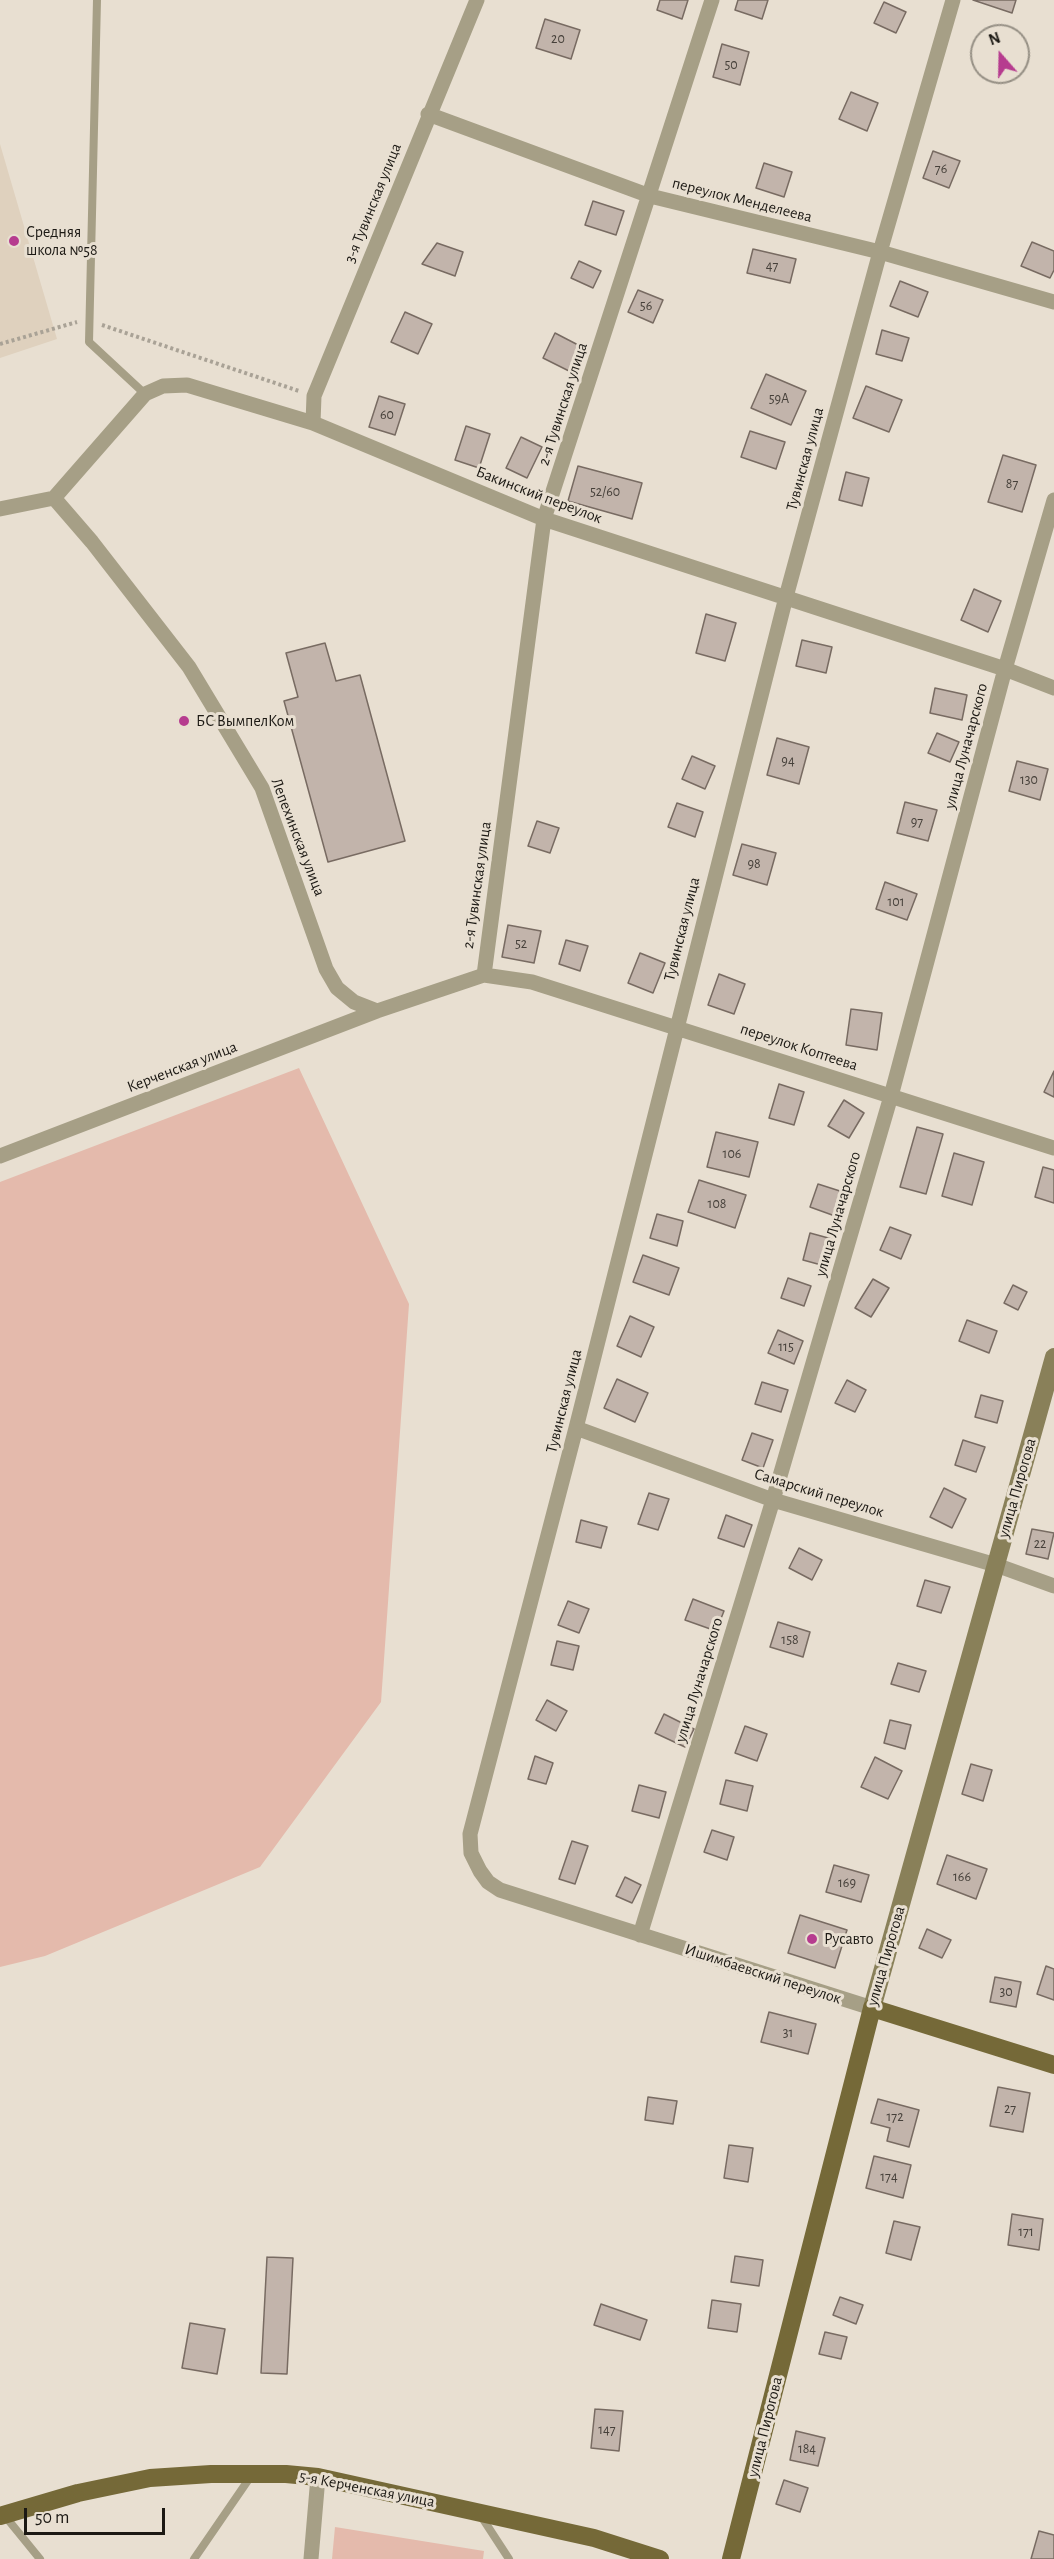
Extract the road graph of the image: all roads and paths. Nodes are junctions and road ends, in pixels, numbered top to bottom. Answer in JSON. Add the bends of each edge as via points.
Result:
{"nodes":[{"id":1,"x":97,"y":0,"type":"edge"},
{"id":2,"x":477,"y":0,"type":"edge"},
{"id":3,"x":712,"y":0,"type":"edge"},
{"id":4,"x":953,"y":0,"type":"edge"},
{"id":5,"x":428,"y":114,"type":"junction"},
{"id":6,"x":650,"y":196,"type":"junction"},
{"id":7,"x":880,"y":252,"type":"junction"},
{"id":8,"x":1054,"y":302,"type":"edge"},
{"id":9,"x":90,"y":321,"type":"junction"},
{"id":10,"x":0,"y":344,"type":"edge"},
{"id":11,"x":145,"y":394,"type":"junction"},
{"id":12,"x":314,"y":396,"type":"junction"},
{"id":13,"x":313,"y":423,"type":"junction"},
{"id":14,"x":54,"y":498,"type":"junction"},
{"id":15,"x":1054,"y":500,"type":"edge"},
{"id":16,"x":0,"y":509,"type":"edge"},
{"id":17,"x":544,"y":519,"type":"junction"},
{"id":18,"x":786,"y":597,"type":"junction"},
{"id":19,"x":1005,"y":669,"type":"junction"},
{"id":20,"x":1054,"y":688,"type":"edge"},
{"id":21,"x":483,"y":975,"type":"junction"},
{"id":22,"x":377,"y":1011,"type":"junction"},
{"id":23,"x":676,"y":1026,"type":"junction"},
{"id":24,"x":891,"y":1096,"type":"junction"},
{"id":25,"x":1054,"y":1148,"type":"edge"},
{"id":26,"x":0,"y":1156,"type":"edge"},
{"id":27,"x":1054,"y":1357,"type":"edge"},
{"id":28,"x":576,"y":1428,"type":"junction"},
{"id":29,"x":773,"y":1500,"type":"junction"},
{"id":30,"x":996,"y":1565,"type":"junction"},
{"id":31,"x":1054,"y":1586,"type":"edge"},
{"id":32,"x":480,"y":1870,"type":"joint"},
{"id":33,"x":640,"y":1935,"type":"junction"},
{"id":34,"x":872,"y":2008,"type":"junction"},
{"id":35,"x":1054,"y":2065,"type":"edge"},
{"id":36,"x":253,"y":2473,"type":"junction"},
{"id":37,"x":318,"y":2477,"type":"junction"},
{"id":38,"x":478,"y":2512,"type":"junction"},
{"id":39,"x":2,"y":2516,"type":"edge"},
{"id":40,"x":39,"y":2559,"type":"edge"},
{"id":41,"x":194,"y":2559,"type":"edge"},
{"id":42,"x":311,"y":2559,"type":"edge"},
{"id":43,"x":509,"y":2559,"type":"edge"},
{"id":44,"x":660,"y":2559,"type":"edge"},
{"id":45,"x":731,"y":2559,"type":"edge"}],
"edges":[{"from":1,"to":9,"type":"lane"},
{"from":2,"to":5,"type":"street","name":"3-я Тувинская улица"},
{"from":3,"to":6,"type":"street","name":"2-я Тувинская улица"},
{"from":4,"to":7,"type":"street","name":"Тувинская улица"},
{"from":5,"to":6,"type":"street","name":"переулок Менделеева"},
{"from":5,"to":12,"type":"street","name":"3-я Тувинская улица"},
{"from":6,"to":7,"type":"street","name":"переулок Менделеева"},
{"from":6,"to":17,"type":"street","name":"2-я Тувинская улица"},
{"from":7,"to":8,"type":"street","name":"переулок Менделеева"},
{"from":7,"to":18,"type":"street","name":"Тувинская улица"},
{"from":9,"to":10,"type":"path"},
{"from":9,"to":11,"type":"lane","via":[[89,342]]},
{"from":9,"to":12,"type":"path"},
{"from":11,"to":13,"type":"street","name":"Бакинский переулок","via":[[163,386],[187,385]]},
{"from":11,"to":14,"type":"street"},
{"from":12,"to":13,"type":"street","name":"3-я Тувинская улица"},
{"from":13,"to":17,"type":"street","name":"Бакинский переулок"},
{"from":14,"to":16,"type":"street"},
{"from":14,"to":22,"type":"street","name":"Лепехинская улица","via":[[189,667],[262,788],[326,969],[337,988],[354,1002]]},
{"from":15,"to":19,"type":"street","name":"улица Луначарского"},
{"from":17,"to":18,"type":"street","name":"Бакинский переулок"},
{"from":17,"to":21,"type":"street","name":"2-я Тувинская улица"},
{"from":18,"to":19,"type":"street","name":"Бакинский переулок"},
{"from":18,"to":23,"type":"street","name":"Тувинская улица"},
{"from":19,"to":20,"type":"street","name":"Бакинский переулок"},
{"from":19,"to":24,"type":"street","name":"улица Луначарского"},
{"from":21,"to":22,"type":"street"},
{"from":21,"to":23,"type":"street","name":"переулок Коптеева","via":[[532,982]]},
{"from":22,"to":26,"type":"street","name":"Керченская улица"},
{"from":23,"to":24,"type":"street","name":"переулок Коптеева"},
{"from":23,"to":28,"type":"street","name":"Тувинская улица"},
{"from":24,"to":25,"type":"street","name":"переулок Коптеева"},
{"from":24,"to":29,"type":"street","name":"улица Луначарского"},
{"from":27,"to":30,"type":"main road","name":"улица Пирогова"},
{"from":28,"to":29,"type":"street","name":"Самарский переулок"},
{"from":28,"to":32,"type":"street","name":"Тувинская улица","via":[[470,1834],[471,1853]]},
{"from":29,"to":30,"type":"street","name":"Самарский переулок"},
{"from":29,"to":33,"type":"street","name":"улица Луначарского"},
{"from":30,"to":31,"type":"street","name":"Самарский переулок"},
{"from":30,"to":34,"type":"main road","name":"улица Пирогова"},
{"from":32,"to":33,"type":"street","name":"Ишимбаевский переулок","via":[[500,1890]]},
{"from":33,"to":34,"type":"street","name":"Ишимбаевский переулок"},
{"from":34,"to":35,"type":"main road","name":"Ишимбаевский переулок"},
{"from":34,"to":45,"type":"main road","name":"улица Пирогова"},
{"from":36,"to":37,"type":"main road","name":"5-я Керченская улица"},
{"from":36,"to":39,"type":"main road","name":"5-я Керченская улица","via":[[150,2478],[78,2493]]},
{"from":36,"to":41,"type":"lane"},
{"from":37,"to":38,"type":"main road","name":"5-я Керченская улица"},
{"from":37,"to":42,"type":"street"},
{"from":38,"to":43,"type":"lane"},
{"from":38,"to":44,"type":"main road","name":"5-я Керченская улица","via":[[594,2538]]},
{"from":39,"to":40,"type":"lane"}]}
